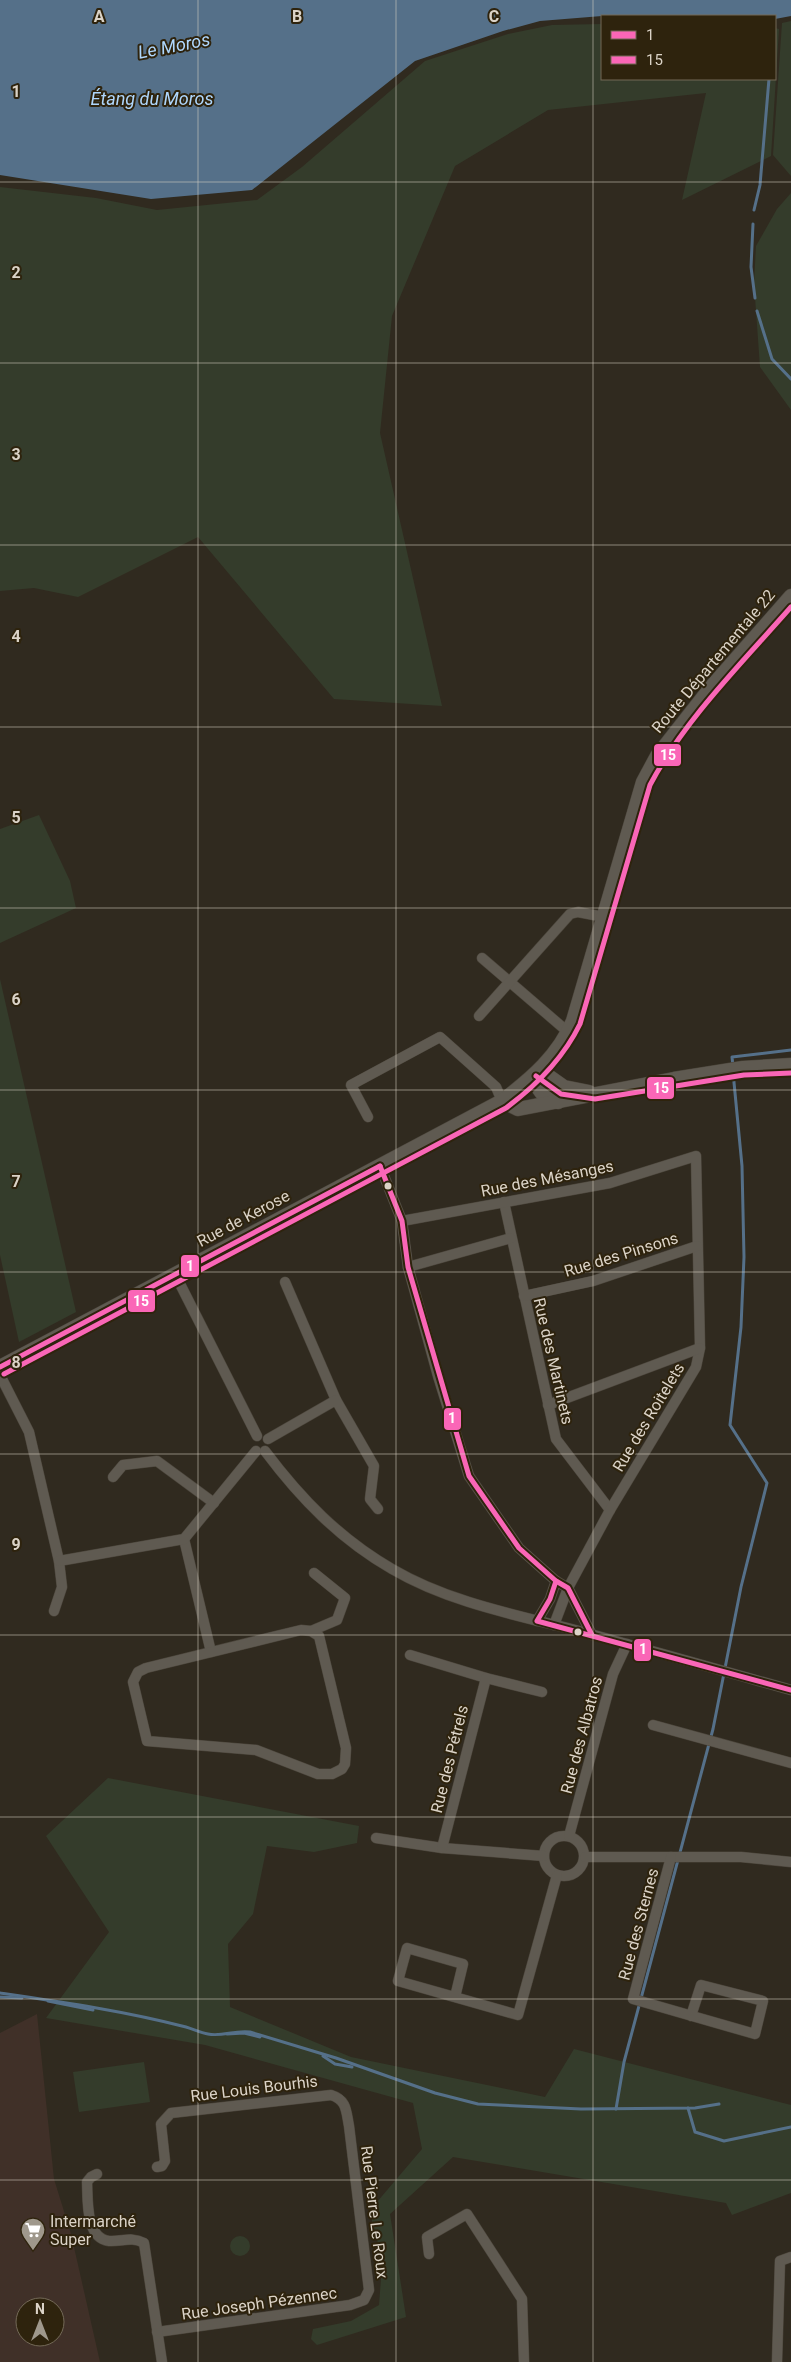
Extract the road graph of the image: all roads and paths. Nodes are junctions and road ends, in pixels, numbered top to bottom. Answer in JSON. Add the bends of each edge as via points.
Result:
{"nodes":[{"id":1,"x":791,"y":596,"type":"edge"},
{"id":2,"x":604,"y":917,"type":"junction"},
{"id":3,"x":482,"y":958,"type":"dead end"},
{"id":4,"x":510,"y":982,"type":"junction"},
{"id":5,"x":479,"y":1016,"type":"dead end"},
{"id":6,"x":568,"y":1032,"type":"junction"},
{"id":7,"x":791,"y":1065,"type":"edge"},
{"id":8,"x":538,"y":1072,"type":"junction"},
{"id":9,"x":595,"y":1092,"type":"junction"},
{"id":10,"x":502,"y":1101,"type":"junction"},
{"id":11,"x":558,"y":1102,"type":"junction"},
{"id":12,"x":368,"y":1117,"type":"dead end"},
{"id":13,"x":696,"y":1156,"type":"joint"},
{"id":14,"x":380,"y":1166,"type":"junction"},
{"id":15,"x":504,"y":1202,"type":"junction"},
{"id":16,"x":402,"y":1221,"type":"junction"},
{"id":17,"x":512,"y":1238,"type":"junction"},
{"id":18,"x":698,"y":1246,"type":"junction"},
{"id":19,"x":408,"y":1266,"type":"junction"},
{"id":20,"x":175,"y":1274,"type":"junction"},
{"id":21,"x":285,"y":1282,"type":"dead end"},
{"id":22,"x":524,"y":1296,"type":"junction"},
{"id":23,"x":700,"y":1348,"type":"junction"},
{"id":24,"x":0,"y":1367,"type":"edge"},
{"id":25,"x":0,"y":1374,"type":"edge"},
{"id":26,"x":336,"y":1400,"type":"junction"},
{"id":27,"x":548,"y":1405,"type":"junction"},
{"id":28,"x":262,"y":1437,"type":"junction"},
{"id":29,"x":261,"y":1451,"type":"junction"},
{"id":30,"x":113,"y":1477,"type":"dead end"},
{"id":31,"x":214,"y":1503,"type":"junction"},
{"id":32,"x":378,"y":1509,"type":"dead end"},
{"id":33,"x":610,"y":1510,"type":"junction"},
{"id":34,"x":184,"y":1539,"type":"junction"},
{"id":35,"x":59,"y":1561,"type":"junction"},
{"id":36,"x":314,"y":1573,"type":"dead end"},
{"id":37,"x":556,"y":1581,"type":"junction"},
{"id":38,"x":568,"y":1588,"type":"junction"},
{"id":39,"x":54,"y":1611,"type":"dead end"},
{"id":40,"x":537,"y":1621,"type":"junction"},
{"id":41,"x":554,"y":1625,"type":"junction"},
{"id":42,"x":311,"y":1631,"type":"junction"},
{"id":43,"x":592,"y":1635,"type":"junction"},
{"id":44,"x":627,"y":1644,"type":"junction"},
{"id":45,"x":211,"y":1652,"type":"junction"},
{"id":46,"x":410,"y":1655,"type":"dead end"},
{"id":47,"x":486,"y":1678,"type":"junction"},
{"id":48,"x":791,"y":1690,"type":"edge"},
{"id":49,"x":542,"y":1692,"type":"dead end"},
{"id":50,"x":653,"y":1725,"type":"dead end"},
{"id":51,"x":791,"y":1763,"type":"edge"},
{"id":52,"x":568,"y":1836,"type":"junction"},
{"id":53,"x":376,"y":1838,"type":"dead end"},
{"id":54,"x":442,"y":1848,"type":"junction"},
{"id":55,"x":544,"y":1856,"type":"junction"},
{"id":56,"x":585,"y":1857,"type":"junction"},
{"id":57,"x":671,"y":1857,"type":"junction"},
{"id":58,"x":791,"y":1862,"type":"edge"},
{"id":59,"x":557,"y":1876,"type":"junction"},
{"id":60,"x":455,"y":1997,"type":"junction"},
{"id":61,"x":691,"y":2016,"type":"junction"},
{"id":62,"x":349,"y":2126,"type":"joint"},
{"id":63,"x":156,"y":2167,"type":"dead end"},
{"id":64,"x":98,"y":2174,"type":"dead end"},
{"id":65,"x":429,"y":2254,"type":"dead end"},
{"id":66,"x":791,"y":2257,"type":"edge"},
{"id":67,"x":364,"y":2300,"type":"joint"},
{"id":68,"x":157,"y":2332,"type":"junction"},
{"id":69,"x":162,"y":2362,"type":"edge"},
{"id":70,"x":524,"y":2362,"type":"edge"},
{"id":71,"x":777,"y":2362,"type":"edge"}],
"edges":[{"from":1,"to":2,"type":"main road","name":"Route Départementale 22","via":[[712,686],[657,756],[643,782]]},
{"from":2,"to":4,"type":"street","via":[[570,914]]},
{"from":2,"to":6,"type":"main road","name":"Route Départementale 22"},
{"from":3,"to":4,"type":"street"},
{"from":4,"to":5,"type":"street"},
{"from":4,"to":6,"type":"street"},
{"from":6,"to":8,"type":"main road","name":"Rue de Kerose"},
{"from":7,"to":9,"type":"main road","via":[[743,1068]]},
{"from":8,"to":9,"type":"main road","via":[[564,1087]]},
{"from":8,"to":10,"type":"main road","name":"Rue de Kerose"},
{"from":8,"to":11,"type":"main road","via":[[536,1082],[542,1094]]},
{"from":9,"to":11,"type":"main road"},
{"from":10,"to":11,"type":"main road","via":[[518,1109]]},
{"from":10,"to":12,"type":"street","via":[[496,1087],[440,1037],[351,1085]]},
{"from":10,"to":14,"type":"main road","name":"Rue de Kerose"},
{"from":13,"to":15,"type":"street","name":"Rue des Mésanges","via":[[610,1183]]},
{"from":13,"to":18,"type":"street","name":"Rue des Roitelets"},
{"from":14,"to":16,"type":"street"},
{"from":14,"to":20,"type":"main road","name":"Rue de Kerose"},
{"from":15,"to":16,"type":"street","name":"Rue des Mésanges"},
{"from":15,"to":17,"type":"street","name":"Rue des Martinets"},
{"from":16,"to":19,"type":"street"},
{"from":17,"to":19,"type":"street"},
{"from":17,"to":22,"type":"street","name":"Rue des Martinets"},
{"from":18,"to":22,"type":"street","name":"Rue des Pinsons","via":[[593,1281]]},
{"from":18,"to":23,"type":"street","name":"Rue des Roitelets"},
{"from":19,"to":37,"type":"street","via":[[469,1476],[519,1548]]},
{"from":20,"to":24,"type":"main road","name":"Rue de Kerose"},
{"from":20,"to":28,"type":"street"},
{"from":21,"to":26,"type":"street"},
{"from":22,"to":27,"type":"street","name":"Rue des Martinets"},
{"from":23,"to":27,"type":"street"},
{"from":23,"to":33,"type":"street","name":"Rue des Roitelets","via":[[696,1367]]},
{"from":25,"to":35,"type":"street","via":[[30,1432]]},
{"from":26,"to":28,"type":"street"},
{"from":26,"to":32,"type":"street","via":[[374,1466],[370,1499]]},
{"from":27,"to":33,"type":"street","name":"Rue des Martinets","via":[[556,1439]]},
{"from":28,"to":29,"type":"street","via":[[269,1445]]},
{"from":28,"to":29,"type":"street","via":[[252,1445]]},
{"from":29,"to":31,"type":"street"},
{"from":29,"to":40,"type":"street","via":[[317,1513],[386,1566],[448,1594]]},
{"from":30,"to":31,"type":"street","via":[[123,1465],[157,1461]]},
{"from":31,"to":34,"type":"street"},
{"from":33,"to":38,"type":"street","name":"Rue des Roitelets"},
{"from":34,"to":35,"type":"street"},
{"from":34,"to":45,"type":"street"},
{"from":35,"to":39,"type":"street","via":[[62,1587]]},
{"from":36,"to":42,"type":"street","via":[[345,1598],[337,1620]]},
{"from":37,"to":38,"type":"street"},
{"from":37,"to":40,"type":"street"},
{"from":38,"to":41,"type":"street","name":"Rue des Roitelets"},
{"from":38,"to":43,"type":"street"},
{"from":40,"to":41,"type":"street"},
{"from":41,"to":43,"type":"street"},
{"from":42,"to":45,"type":"street","via":[[302,1630]]},
{"from":42,"to":45,"type":"street","via":[[319,1636],[346,1748],[345,1764],[332,1774],[318,1774],[256,1750],[147,1741],[133,1682],[138,1672]]},
{"from":43,"to":44,"type":"street"},
{"from":44,"to":48,"type":"street"},
{"from":44,"to":52,"type":"street","name":"Rue des Albatros","via":[[613,1674]]},
{"from":46,"to":47,"type":"street"},
{"from":47,"to":49,"type":"street"},
{"from":47,"to":54,"type":"street","name":"Rue des Pétrels"},
{"from":50,"to":51,"type":"street"},
{"from":52,"to":55,"type":"street","via":[[551,1841]]},
{"from":52,"to":56,"type":"street","via":[[578,1840]]},
{"from":53,"to":54,"type":"street"},
{"from":54,"to":55,"type":"street"},
{"from":55,"to":59,"type":"street","via":[[550,1871]]},
{"from":56,"to":57,"type":"street"},
{"from":56,"to":59,"type":"street","via":[[578,1872]]},
{"from":57,"to":58,"type":"street","via":[[741,1857]]},
{"from":57,"to":61,"type":"street","name":"Rue des Sternes","via":[[634,1999]]},
{"from":59,"to":60,"type":"street","via":[[518,2015]]},
{"from":60,"to":60,"type":"street","via":[[398,1981],[407,1948],[463,1964]]},
{"from":61,"to":61,"type":"street","via":[[755,2034],[763,2001],[701,1985]]},
{"from":62,"to":63,"type":"street","name":"Rue Louis Bourhis","via":[[345,2103],[331,2095],[171,2113],[161,2124],[165,2161]]},
{"from":62,"to":67,"type":"street","name":"Rue Pierre Le Roux","via":[[369,2290]]},
{"from":64,"to":68,"type":"street","via":[[87,2182],[90,2224],[96,2235],[107,2241],[130,2238],[144,2243]]},
{"from":65,"to":70,"type":"street","via":[[427,2238],[467,2214],[522,2299]]},
{"from":66,"to":71,"type":"street","via":[[780,2262]]},
{"from":67,"to":68,"type":"street","name":"Rue Joseph Pézennec","via":[[350,2306]]},
{"from":68,"to":69,"type":"street"}]}
